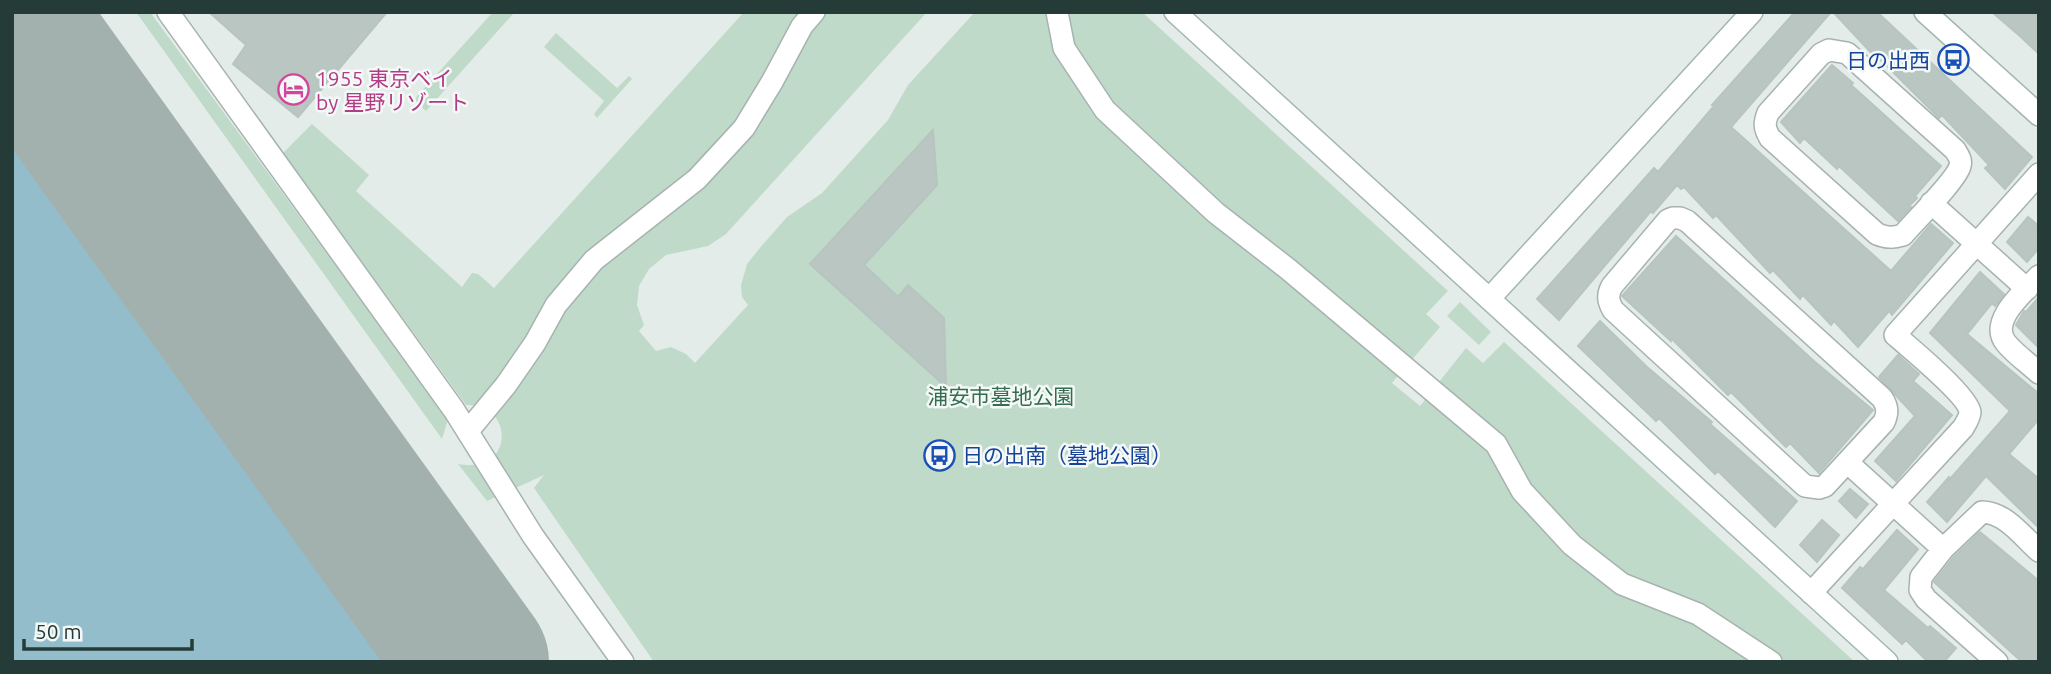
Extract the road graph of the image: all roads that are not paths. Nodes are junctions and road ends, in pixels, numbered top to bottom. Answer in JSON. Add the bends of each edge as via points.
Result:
{"nodes":[{"id":1,"x":168,"y":12,"type":"edge"},
{"id":2,"x":814,"y":12,"type":"edge"},
{"id":3,"x":1056,"y":12,"type":"edge"},
{"id":4,"x":1175,"y":12,"type":"edge"},
{"id":5,"x":1752,"y":12,"type":"edge"},
{"id":6,"x":1925,"y":12,"type":"edge"},
{"id":7,"x":2039,"y":115,"type":"edge"},
{"id":8,"x":2039,"y":174,"type":"edge"},
{"id":9,"x":1931,"y":203,"type":"junction"},
{"id":10,"x":1976,"y":242,"type":"junction"},
{"id":11,"x":2033,"y":282,"type":"edge"},
{"id":12,"x":1489,"y":299,"type":"junction"},
{"id":13,"x":2039,"y":373,"type":"edge"},
{"id":14,"x":468,"y":431,"type":"junction"},
{"id":15,"x":1847,"y":462,"type":"junction"},
{"id":16,"x":1892,"y":503,"type":"junction"},
{"id":17,"x":1943,"y":549,"type":"junction"},
{"id":18,"x":2039,"y":551,"type":"edge"},
{"id":19,"x":1811,"y":593,"type":"junction"},
{"id":20,"x":623,"y":662,"type":"edge"},
{"id":21,"x":1770,"y":662,"type":"edge"},
{"id":22,"x":1887,"y":662,"type":"edge"},
{"id":23,"x":1997,"y":662,"type":"edge"}],
"edges":[{"from":1,"to":14,"type":"street"},
{"from":2,"to":14,"type":"street","via":[[744,128],[697,179],[594,260],[556,305],[506,385]]},
{"from":3,"to":21,"type":"street","via":[[1064,48],[1105,110],[1216,213],[1496,444],[1522,491],[1572,545],[1622,584],[1698,614]]},
{"from":4,"to":12,"type":"street"},
{"from":5,"to":12,"type":"street"},
{"from":6,"to":7,"type":"street"},
{"from":8,"to":10,"type":"street"},
{"from":9,"to":9,"type":"street","via":[[1903,235],[1877,234],[1770,138],[1765,130],[1768,113],[1821,54],[1847,52],[1960,157],[1960,166]]},
{"from":9,"to":10,"type":"street"},
{"from":10,"to":11,"type":"street"},
{"from":10,"to":16,"type":"street","via":[[1895,335],[1961,396],[1970,412],[1964,428]]},
{"from":11,"to":13,"type":"street","via":[[2005,316],[2001,333]]},
{"from":12,"to":19,"type":"street"},
{"from":14,"to":20,"type":"street","via":[[533,536]]},
{"from":15,"to":15,"type":"street","via":[[1825,486],[1805,485],[1613,310],[1608,301],[1612,286],[1668,220],[1687,221],[1882,398],[1887,405],[1884,422]]},
{"from":15,"to":16,"type":"street"},
{"from":16,"to":17,"type":"street"},
{"from":16,"to":19,"type":"street"},
{"from":17,"to":18,"type":"street","via":[[1977,515],[1992,512]]},
{"from":17,"to":23,"type":"street","via":[[1921,577],[1920,590]]},
{"from":19,"to":22,"type":"street"}]}
